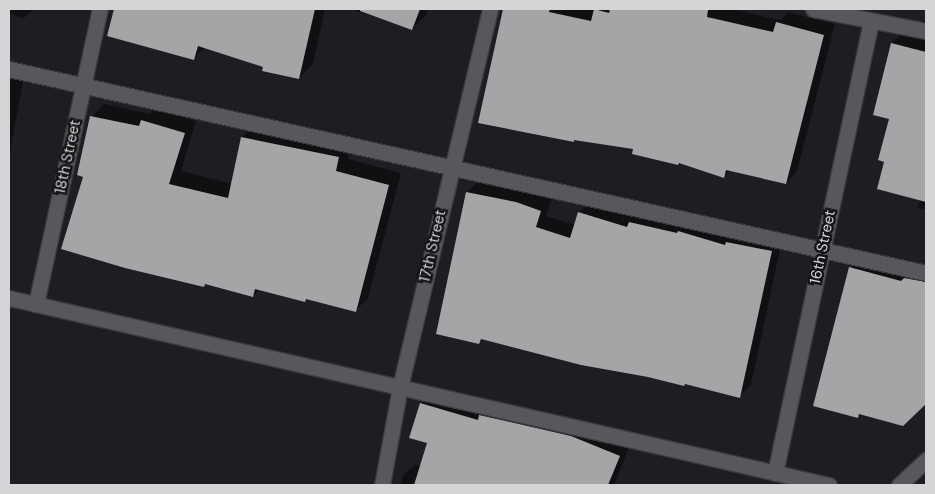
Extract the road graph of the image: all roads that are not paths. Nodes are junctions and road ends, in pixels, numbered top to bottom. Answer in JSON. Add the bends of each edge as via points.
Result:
{"nodes":[{"id":1,"x":100,"y":9,"type":"edge"},
{"id":2,"x":490,"y":9,"type":"edge"},
{"id":3,"x":813,"y":9,"type":"edge"},
{"id":4,"x":871,"y":21,"type":"junction"},
{"id":5,"x":926,"y":31,"type":"edge"},
{"id":6,"x":9,"y":69,"type":"edge"},
{"id":7,"x":84,"y":85,"type":"junction"},
{"id":8,"x":452,"y":168,"type":"junction"},
{"id":9,"x":822,"y":250,"type":"junction"},
{"id":10,"x":926,"y":273,"type":"edge"},
{"id":11,"x":9,"y":298,"type":"edge"},
{"id":12,"x":36,"y":304,"type":"junction"},
{"id":13,"x":400,"y":387,"type":"junction"},
{"id":14,"x":926,"y":460,"type":"edge"},
{"id":15,"x":775,"y":473,"type":"junction"},
{"id":16,"x":382,"y":485,"type":"edge"},
{"id":17,"x":829,"y":485,"type":"edge"},
{"id":18,"x":899,"y":485,"type":"edge"}],
"edges":[{"from":1,"to":7,"type":"street","name":"18th Street"},
{"from":2,"to":8,"type":"street","name":"17th Street"},
{"from":3,"to":4,"type":"street"},
{"from":4,"to":5,"type":"street"},
{"from":4,"to":9,"type":"street","name":"16th Street"},
{"from":6,"to":7,"type":"street"},
{"from":7,"to":8,"type":"street"},
{"from":7,"to":12,"type":"street","name":"18th Street"},
{"from":8,"to":9,"type":"street"},
{"from":8,"to":13,"type":"street","name":"17th Street"},
{"from":9,"to":10,"type":"street"},
{"from":9,"to":15,"type":"street","name":"16th Street"},
{"from":11,"to":12,"type":"street"},
{"from":12,"to":13,"type":"street"},
{"from":13,"to":15,"type":"street"},
{"from":13,"to":16,"type":"street","name":"17th Street"},
{"from":14,"to":18,"type":"street"},
{"from":15,"to":17,"type":"street"}]}
